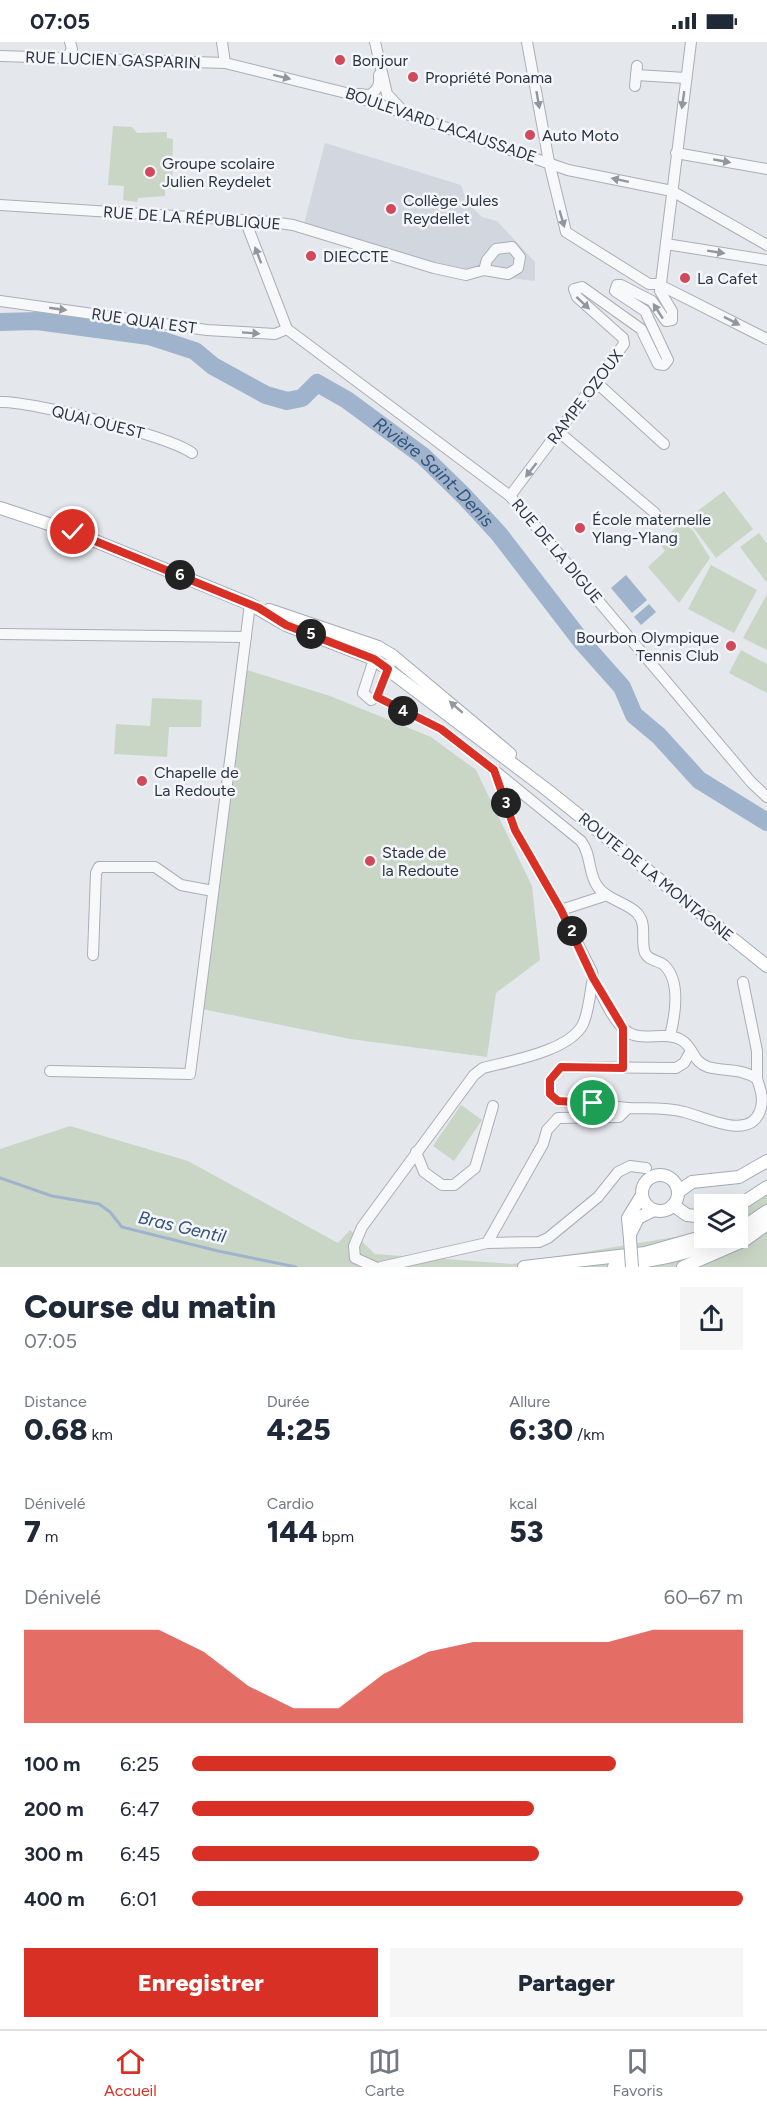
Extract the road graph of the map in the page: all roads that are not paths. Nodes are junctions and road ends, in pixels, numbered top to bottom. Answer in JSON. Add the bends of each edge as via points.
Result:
{"nodes":[{"id":1,"x":70,"y":42,"type":"edge"},
{"id":2,"x":222,"y":42,"type":"edge"},
{"id":3,"x":375,"y":42,"type":"edge"},
{"id":4,"x":527,"y":42,"type":"edge"},
{"id":5,"x":691,"y":42,"type":"edge"},
{"id":6,"x":377,"y":54,"type":"junction"},
{"id":7,"x":0,"y":56,"type":"edge"},
{"id":8,"x":67,"y":58,"type":"junction"},
{"id":9,"x":225,"y":63,"type":"junction"},
{"id":10,"x":636,"y":76,"type":"dead end"},
{"id":11,"x":686,"y":78,"type":"junction"},
{"id":12,"x":346,"y":93,"type":"junction"},
{"id":13,"x":411,"y":117,"type":"junction"},
{"id":14,"x":676,"y":153,"type":"junction"},
{"id":15,"x":549,"y":162,"type":"junction"},
{"id":16,"x":767,"y":169,"type":"edge"},
{"id":17,"x":568,"y":170,"type":"junction"},
{"id":18,"x":552,"y":175,"type":"junction"},
{"id":19,"x":672,"y":191,"type":"junction"},
{"id":20,"x":0,"y":206,"type":"edge"},
{"id":21,"x":245,"y":220,"type":"junction"},
{"id":22,"x":666,"y":244,"type":"junction"},
{"id":23,"x":767,"y":245,"type":"edge"},
{"id":24,"x":767,"y":260,"type":"edge"},
{"id":25,"x":484,"y":270,"type":"dead end"},
{"id":26,"x":661,"y":286,"type":"junction"},
{"id":27,"x":0,"y":301,"type":"edge"},
{"id":28,"x":287,"y":329,"type":"junction"},
{"id":29,"x":767,"y":339,"type":"edge"},
{"id":30,"x":597,"y":383,"type":"junction"},
{"id":31,"x":0,"y":402,"type":"edge"},
{"id":32,"x":560,"y":433,"type":"junction"},
{"id":33,"x":664,"y":444,"type":"dead end"},
{"id":34,"x":192,"y":453,"type":"dead end"},
{"id":35,"x":510,"y":496,"type":"junction"},
{"id":36,"x":0,"y":508,"type":"edge"},
{"id":37,"x":655,"y":513,"type":"dead end"},
{"id":38,"x":254,"y":606,"type":"junction"},
{"id":39,"x":0,"y":634,"type":"edge"},
{"id":40,"x":246,"y":637,"type":"junction"},
{"id":41,"x":376,"y":653,"type":"junction"},
{"id":42,"x":393,"y":656,"type":"junction"},
{"id":43,"x":388,"y":669,"type":"junction"},
{"id":44,"x":377,"y":697,"type":"junction"},
{"id":45,"x":494,"y":770,"type":"junction"},
{"id":46,"x":546,"y":789,"type":"junction"},
{"id":47,"x":767,"y":797,"type":"edge"},
{"id":48,"x":213,"y":891,"type":"junction"},
{"id":49,"x":607,"y":896,"type":"junction"},
{"id":50,"x":561,"y":910,"type":"junction"},
{"id":51,"x":93,"y":955,"type":"dead end"},
{"id":52,"x":767,"y":966,"type":"edge"},
{"id":53,"x":593,"y":978,"type":"junction"},
{"id":54,"x":743,"y":982,"type":"dead end"},
{"id":55,"x":623,"y":1028,"type":"junction"},
{"id":56,"x":670,"y":1036,"type":"junction"},
{"id":57,"x":691,"y":1051,"type":"junction"},
{"id":58,"x":623,"y":1068,"type":"junction"},
{"id":59,"x":50,"y":1071,"type":"dead end"},
{"id":60,"x":757,"y":1079,"type":"junction"},
{"id":61,"x":493,"y":1106,"type":"dead end"},
{"id":62,"x":628,"y":1108,"type":"junction"},
{"id":63,"x":416,"y":1152,"type":"junction"},
{"id":64,"x":767,"y":1161,"type":"edge"},
{"id":65,"x":646,"y":1168,"type":"dead end"},
{"id":66,"x":424,"y":1172,"type":"junction"},
{"id":67,"x":400,"y":1176,"type":"junction"},
{"id":68,"x":670,"y":1178,"type":"junction"},
{"id":69,"x":706,"y":1180,"type":"junction"},
{"id":70,"x":767,"y":1187,"type":"edge"},
{"id":71,"x":678,"y":1192,"type":"junction"},
{"id":72,"x":642,"y":1195,"type":"junction"},
{"id":73,"x":748,"y":1199,"type":"edge"},
{"id":74,"x":767,"y":1202,"type":"edge"},
{"id":75,"x":673,"y":1205,"type":"junction"},
{"id":76,"x":654,"y":1210,"type":"junction"},
{"id":77,"x":767,"y":1211,"type":"edge"},
{"id":78,"x":748,"y":1214,"type":"edge"},
{"id":79,"x":694,"y":1216,"type":"edge"},
{"id":80,"x":748,"y":1224,"type":"edge"},
{"id":81,"x":767,"y":1224,"type":"edge"},
{"id":82,"x":630,"y":1237,"type":"junction"},
{"id":83,"x":694,"y":1239,"type":"edge"},
{"id":84,"x":487,"y":1243,"type":"junction"},
{"id":85,"x":705,"y":1248,"type":"edge"},
{"id":86,"x":375,"y":1267,"type":"edge"},
{"id":87,"x":381,"y":1267,"type":"edge"},
{"id":88,"x":524,"y":1267,"type":"edge"},
{"id":89,"x":614,"y":1267,"type":"edge"},
{"id":90,"x":632,"y":1267,"type":"edge"},
{"id":91,"x":683,"y":1267,"type":"edge"}],
"edges":[{"from":1,"to":8,"type":"street","via":[[72,49]]},
{"from":2,"to":9,"type":"street"},
{"from":3,"to":6,"type":"street"},
{"from":4,"to":15,"type":"street","one_way":true},
{"from":5,"to":11,"type":"street"},
{"from":6,"to":12,"type":"street","via":[[378,88],[370,95]]},
{"from":6,"to":13,"type":"street","via":[[389,99]]},
{"from":7,"to":8,"type":"street","name":"RUE LUCIEN GASPARIN"},
{"from":8,"to":9,"type":"street","name":"RUE LUCIEN GASPARIN"},
{"from":9,"to":12,"type":"street","name":"BOULEVARD LACAUSSADE","one_way":true},
{"from":10,"to":11,"type":"street"},
{"from":11,"to":14,"type":"street","one_way":true},
{"from":12,"to":13,"type":"street","name":"BOULEVARD LACAUSSADE"},
{"from":13,"to":15,"type":"street","name":"BOULEVARD LACAUSSADE"},
{"from":14,"to":16,"type":"street","one_way":true},
{"from":14,"to":19,"type":"street"},
{"from":15,"to":17,"type":"street"},
{"from":15,"to":18,"type":"street","name":"BOULEVARD LACAUSSADE"},
{"from":17,"to":18,"type":"street"},
{"from":19,"to":17,"type":"street","one_way":true},
{"from":18,"to":26,"type":"street","name":"BOULEVARD LACAUSSADE","one_way":true,"via":[[566,232],[650,284]]},
{"from":19,"to":22,"type":"street"},
{"from":19,"to":23,"type":"street"},
{"from":20,"to":21,"type":"street","name":"RUE DE LA RÉPUBLIQUE"},
{"from":21,"to":25,"type":"street","name":"RUE DE LA RÉPUBLIQUE","via":[[293,225],[466,275]]},
{"from":28,"to":21,"type":"street","one_way":true},
{"from":22,"to":24,"type":"street","one_way":true},
{"from":22,"to":26,"type":"street"},
{"from":26,"to":29,"type":"street","name":"BOULEVARD LACAUSSADE","one_way":true},
{"from":26,"to":30,"type":"street","name":"RAMPE OZOUX","one_way":true,"via":[[674,316],[669,322],[652,301],[621,285],[615,291],[645,311],[667,354],[664,365],[655,361],[641,329],[582,288],[574,289],[577,297],[623,338],[622,351]]},
{"from":27,"to":28,"type":"street","name":"RUE QUAI EST","one_way":true,"via":[[207,330],[275,334]]},
{"from":28,"to":35,"type":"street","name":"RUE DE LA DIGUE"},
{"from":30,"to":32,"type":"street","name":"RAMPE OZOUX"},
{"from":30,"to":33,"type":"street"},
{"from":31,"to":34,"type":"street","name":"QUAI OUEST","via":[[109,424],[164,439]]},
{"from":32,"to":35,"type":"street","name":"RAMPE OZOUX","one_way":true},
{"from":32,"to":37,"type":"street"},
{"from":35,"to":47,"type":"street","name":"RUE DE LA DIGUE"},
{"from":36,"to":38,"type":"main road","name":"ROUTE DE LA MONTAGNE","via":[[73,532]]},
{"from":38,"to":40,"type":"street"},
{"from":38,"to":41,"type":"main road","name":"ROUTE DE LA MONTAGNE","via":[[286,625]]},
{"from":39,"to":40,"type":"street"},
{"from":40,"to":48,"type":"street"},
{"from":41,"to":42,"type":"main road","name":"ROUTE DE LA MONTAGNE"},
{"from":41,"to":43,"type":"main road","name":"ROUTE DE LA MONTAGNE"},
{"from":41,"to":44,"type":"street","via":[[363,693],[367,699]]},
{"from":42,"to":43,"type":"street"},
{"from":46,"to":42,"type":"main road","name":"ROUTE DE LA MONTAGNE","one_way":true,"via":[[497,742]]},
{"from":43,"to":44,"type":"street"},
{"from":43,"to":46,"type":"main road","name":"ROUTE DE LA MONTAGNE"},
{"from":44,"to":45,"type":"street","via":[[441,729]]},
{"from":45,"to":49,"type":"street","via":[[581,841],[596,884]]},
{"from":45,"to":50,"type":"street","via":[[515,830]]},
{"from":46,"to":52,"type":"main road","name":"ROUTE DE LA MONTAGNE"},
{"from":48,"to":51,"type":"street","via":[[181,885],[155,867],[99,867]]},
{"from":48,"to":59,"type":"street","via":[[190,1074]]},
{"from":49,"to":50,"type":"street"},
{"from":49,"to":56,"type":"street","via":[[639,916],[645,952],[668,970],[676,1009]]},
{"from":50,"to":53,"type":"street"},
{"from":53,"to":55,"type":"street"},
{"from":53,"to":63,"type":"street","via":[[583,1024],[572,1037],[550,1049],[483,1068]]},
{"from":54,"to":60,"type":"street","via":[[757,1051]]},
{"from":55,"to":56,"type":"street","via":[[637,1035]]},
{"from":55,"to":58,"type":"street"},
{"from":56,"to":57,"type":"street","via":[[683,1040]]},
{"from":57,"to":58,"type":"street","via":[[676,1068]]},
{"from":57,"to":60,"type":"street","via":[[699,1063],[741,1071]]},
{"from":58,"to":62,"type":"street","via":[[561,1067],[552,1074],[549,1087],[558,1101]]},
{"from":60,"to":62,"type":"street","via":[[762,1108],[751,1124],[729,1125],[669,1109]]},
{"from":61,"to":66,"type":"street","via":[[480,1157],[469,1175],[448,1187]]},
{"from":62,"to":84,"type":"street","via":[[619,1117],[567,1116],[551,1123]]},
{"from":63,"to":66,"type":"street"},
{"from":63,"to":67,"type":"street"},
{"from":64,"to":69,"type":"main road","via":[[739,1177]]},
{"from":65,"to":84,"type":"street","via":[[630,1166],[618,1172],[598,1197],[548,1238],[525,1243]]},
{"from":66,"to":67,"type":"street"},
{"from":67,"to":86,"type":"street","via":[[362,1227],[354,1246],[355,1258]]},
{"from":68,"to":69,"type":"main road","via":[[693,1174]]},
{"from":68,"to":71,"type":"main road"},
{"from":68,"to":72,"type":"main road","via":[[660,1174],[650,1177],[643,1185]]},
{"from":69,"to":71,"type":"main road","via":[[692,1182]]},
{"from":70,"to":73,"type":"main road"},
{"from":71,"to":75,"type":"main road"},
{"from":72,"to":76,"type":"main road"},
{"from":72,"to":82,"type":"main road","via":[[628,1218]]},
{"from":74,"to":78,"type":"main road"},
{"from":75,"to":76,"type":"main road"},
{"from":75,"to":79,"type":"main road"},
{"from":76,"to":82,"type":"main road","via":[[638,1218]]},
{"from":77,"to":80,"type":"main road"},
{"from":81,"to":91,"type":"main road","via":[[745,1240]]},
{"from":82,"to":90,"type":"main road","bridge":true},
{"from":83,"to":88,"type":"main road","via":[[645,1253]]},
{"from":84,"to":87,"type":"street"},
{"from":85,"to":89,"type":"main road"}]}
